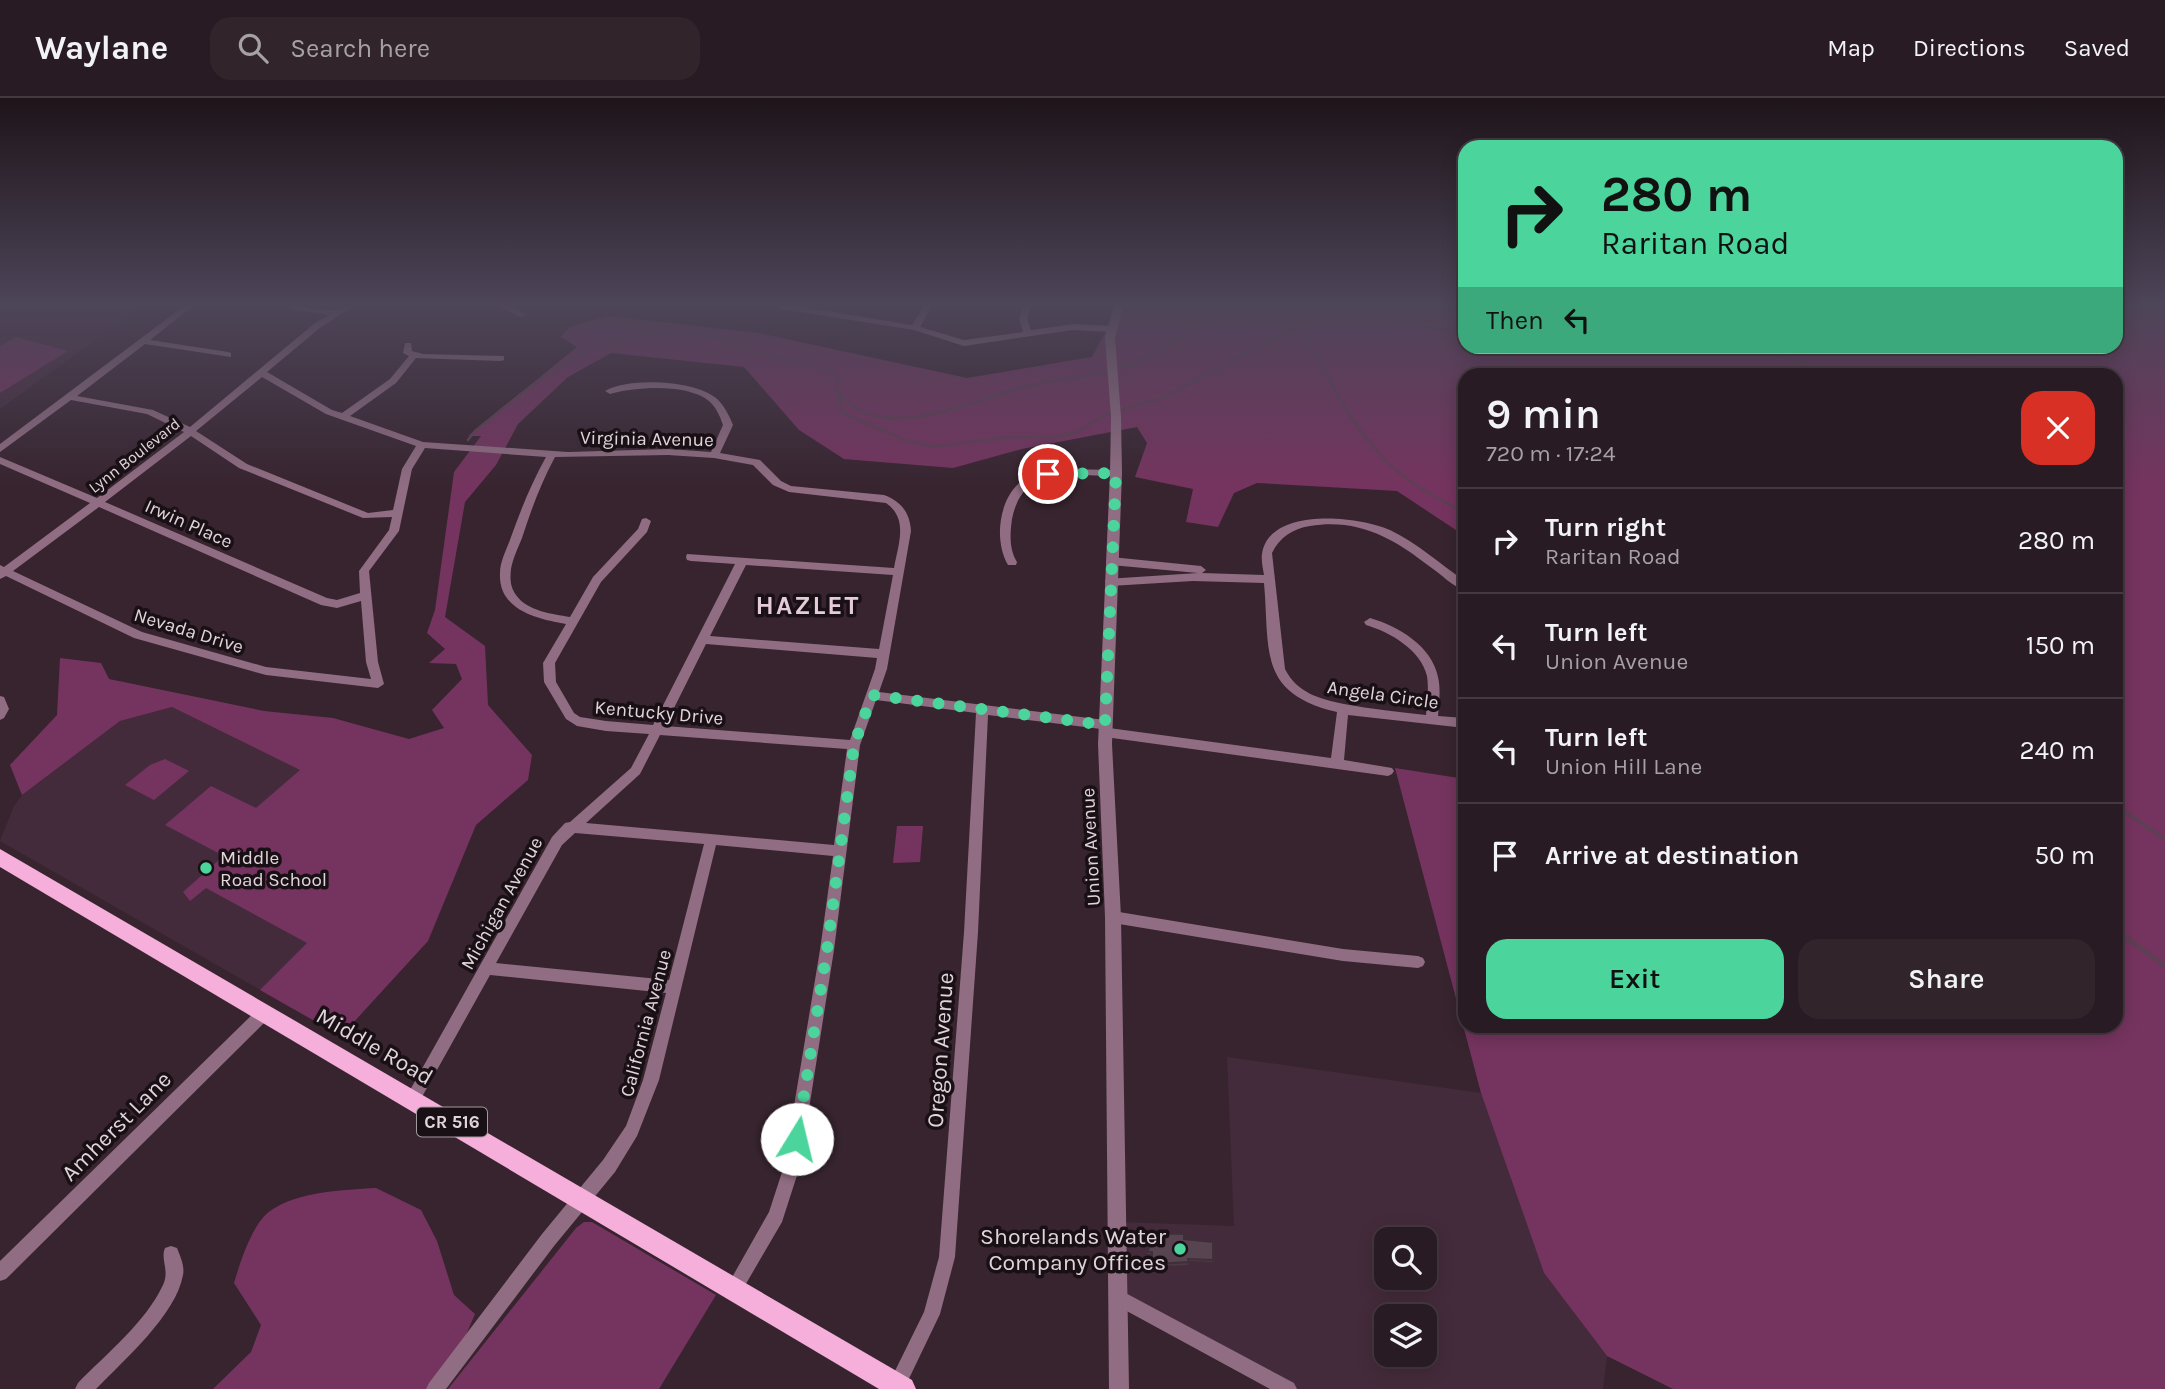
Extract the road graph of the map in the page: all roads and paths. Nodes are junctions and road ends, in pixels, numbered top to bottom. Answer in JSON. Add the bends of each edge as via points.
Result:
{"nodes":[{"id":1,"x":110,"y":366,"type":"edge"},
{"id":2,"x":268,"y":366,"type":"edge"},
{"id":3,"x":404,"y":366,"type":"edge"},
{"id":4,"x":1112,"y":366,"type":"edge"},
{"id":5,"x":260,"y":373,"type":"junction"},
{"id":6,"x":610,"y":391,"type":"dead end"},
{"id":7,"x":69,"y":397,"type":"junction"},
{"id":8,"x":343,"y":417,"type":"junction"},
{"id":9,"x":191,"y":432,"type":"junction"},
{"id":10,"x":422,"y":445,"type":"junction"},
{"id":11,"x":0,"y":449,"type":"edge"},
{"id":12,"x":552,"y":454,"type":"junction"},
{"id":13,"x":714,"y":455,"type":"junction"},
{"id":14,"x":0,"y":460,"type":"edge"},
{"id":15,"x":1116,"y":473,"type":"junction"},
{"id":16,"x":98,"y":503,"type":"junction"},
{"id":17,"x":397,"y":513,"type":"junction"},
{"id":18,"x":646,"y":521,"type":"dead end"},
{"id":19,"x":691,"y":557,"type":"dead end"},
{"id":20,"x":742,"y":561,"type":"junction"},
{"id":21,"x":1111,"y":561,"type":"junction"},
{"id":22,"x":1012,"y":562,"type":"dead end"},
{"id":23,"x":2,"y":572,"type":"edge"},
{"id":24,"x":898,"y":572,"type":"junction"},
{"id":25,"x":1268,"y":575,"type":"junction"},
{"id":26,"x":1110,"y":582,"type":"junction"},
{"id":27,"x":1458,"y":582,"type":"edge"},
{"id":28,"x":365,"y":596,"type":"junction"},
{"id":29,"x":571,"y":621,"type":"junction"},
{"id":30,"x":1370,"y":622,"type":"dead end"},
{"id":31,"x":704,"y":640,"type":"junction"},
{"id":32,"x":884,"y":654,"type":"junction"},
{"id":33,"x":378,"y":684,"type":"joint"},
{"id":34,"x":872,"y":695,"type":"junction"},
{"id":35,"x":0,"y":700,"type":"edge"},
{"id":36,"x":1343,"y":708,"type":"junction"},
{"id":37,"x":982,"y":709,"type":"junction"},
{"id":38,"x":0,"y":715,"type":"edge"},
{"id":39,"x":1432,"y":719,"type":"junction"},
{"id":40,"x":1458,"y":722,"type":"edge"},
{"id":41,"x":1105,"y":728,"type":"junction"},
{"id":42,"x":658,"y":730,"type":"junction"},
{"id":43,"x":854,"y":745,"type":"junction"},
{"id":44,"x":1337,"y":764,"type":"junction"},
{"id":45,"x":1388,"y":771,"type":"dead end"},
{"id":46,"x":570,"y":827,"type":"junction"},
{"id":47,"x":711,"y":841,"type":"junction"},
{"id":48,"x":839,"y":851,"type":"junction"},
{"id":49,"x":0,"y":857,"type":"edge"},
{"id":50,"x":1113,"y":918,"type":"junction"},
{"id":51,"x":1418,"y":962,"type":"dead end"},
{"id":52,"x":486,"y":968,"type":"junction"},
{"id":53,"x":674,"y":987,"type":"junction"},
{"id":54,"x":265,"y":1012,"type":"junction"},
{"id":55,"x":413,"y":1099,"type":"junction"},
{"id":56,"x":583,"y":1199,"type":"junction"},
{"id":57,"x":171,"y":1254,"type":"dead end"},
{"id":58,"x":0,"y":1273,"type":"edge"},
{"id":59,"x":733,"y":1288,"type":"junction"},
{"id":60,"x":1118,"y":1297,"type":"junction"},
{"id":61,"x":900,"y":1387,"type":"edge"},
{"id":62,"x":84,"y":1389,"type":"edge"},
{"id":63,"x":435,"y":1389,"type":"edge"},
{"id":64,"x":1119,"y":1389,"type":"edge"},
{"id":65,"x":1288,"y":1389,"type":"edge"}],
"edges":[{"from":1,"to":7,"type":"street"},
{"from":2,"to":5,"type":"street","name":"Lynn Boulevard"},
{"from":3,"to":8,"type":"street","via":[[385,387]]},
{"from":4,"to":15,"type":"street","name":"Union Avenue"},
{"from":5,"to":8,"type":"street","name":"Virginia Avenue"},
{"from":5,"to":9,"type":"street","name":"Lynn Boulevard"},
{"from":6,"to":13,"type":"street","via":[[641,386],[708,396],[728,425]]},
{"from":7,"to":9,"type":"street","via":[[141,409]]},
{"from":7,"to":11,"type":"street"},
{"from":8,"to":10,"type":"street","name":"Virginia Avenue"},
{"from":9,"to":16,"type":"street","name":"Lynn Boulevard"},
{"from":9,"to":17,"type":"street","via":[[243,466],[367,516]]},
{"from":10,"to":12,"type":"street","name":"Virginia Avenue"},
{"from":10,"to":17,"type":"street","via":[[407,469]]},
{"from":12,"to":13,"type":"street","name":"Virginia Avenue"},
{"from":12,"to":29,"type":"street","via":[[534,489],[505,580],[511,596],[524,608]]},
{"from":13,"to":24,"type":"street","name":"Virginia Avenue","via":[[756,462],[789,489],[890,501],[903,515],[906,527]]},
{"from":14,"to":16,"type":"street","name":"Irwin Place"},
{"from":15,"to":21,"type":"street","name":"Union Avenue"},
{"from":15,"to":22,"type":"street","via":[[1055,473],[1022,484],[1009,503],[1005,538]]},
{"from":16,"to":23,"type":"street","name":"Lynn Boulevard"},
{"from":16,"to":28,"type":"street","name":"Irwin Place","via":[[325,602],[337,604]]},
{"from":17,"to":28,"type":"street","via":[[394,531],[364,571]]},
{"from":18,"to":29,"type":"street","name":"Kentucky Drive","via":[[597,580]]},
{"from":19,"to":20,"type":"street"},
{"from":20,"to":24,"type":"street"},
{"from":20,"to":31,"type":"street","name":"Michigan Avenue"},
{"from":21,"to":25,"type":"street"},
{"from":21,"to":26,"type":"street","name":"Union Avenue"},
{"from":23,"to":33,"type":"street","name":"Nevada Drive","via":[[138,635],[266,671]]},
{"from":24,"to":32,"type":"street","name":"Virginia Avenue"},
{"from":25,"to":26,"type":"street"},
{"from":25,"to":27,"type":"street","name":"Angela Circle","via":[[1269,546],[1286,528],[1309,522],[1356,524],[1390,535]]},
{"from":25,"to":36,"type":"street","name":"Angela Circle","via":[[1280,673],[1307,698]]},
{"from":26,"to":41,"type":"street","name":"Union Avenue"},
{"from":28,"to":33,"type":"street"},
{"from":29,"to":42,"type":"street","name":"Kentucky Drive","via":[[553,651],[548,672],[570,716],[606,726]]},
{"from":30,"to":39,"type":"street","via":[[1396,633],[1424,659],[1433,677]]},
{"from":31,"to":32,"type":"street"},
{"from":31,"to":42,"type":"street","name":"Michigan Avenue"},
{"from":32,"to":34,"type":"street","name":"Virginia Avenue"},
{"from":34,"to":37,"type":"street"},
{"from":34,"to":43,"type":"street","name":"Virginia Avenue"},
{"from":35,"to":38,"type":"street"},
{"from":36,"to":39,"type":"street","name":"Angela Circle"},
{"from":36,"to":44,"type":"street"},
{"from":37,"to":41,"type":"street"},
{"from":37,"to":61,"type":"street","name":"Oregon Avenue","via":[[947,1257],[932,1314]]},
{"from":39,"to":40,"type":"street","name":"Angela Circle"},
{"from":41,"to":44,"type":"street"},
{"from":41,"to":50,"type":"street","name":"Union Avenue"},
{"from":42,"to":43,"type":"street","name":"Kentucky Drive"},
{"from":42,"to":46,"type":"street","name":"Michigan Avenue","via":[[629,780]]},
{"from":43,"to":48,"type":"street","name":"Virginia Avenue"},
{"from":44,"to":45,"type":"street"},
{"from":46,"to":47,"type":"street"},
{"from":46,"to":52,"type":"street","name":"Michigan Avenue","via":[[557,841]]},
{"from":47,"to":48,"type":"street"},
{"from":47,"to":53,"type":"street","name":"California Avenue"},
{"from":48,"to":59,"type":"street","name":"Virginia Avenue","via":[[792,1166],[776,1216]]},
{"from":49,"to":54,"type":"main road","name":"Middle Road","number":"CR 516"},
{"from":50,"to":51,"type":"street","via":[[1343,955]]},
{"from":50,"to":60,"type":"street","name":"Union Avenue"},
{"from":52,"to":53,"type":"street"},
{"from":52,"to":55,"type":"street","name":"Michigan Avenue"},
{"from":53,"to":56,"type":"street","name":"California Avenue","via":[[641,1110],[621,1149]]},
{"from":54,"to":55,"type":"main road","name":"Middle Road","number":"CR 516"},
{"from":54,"to":58,"type":"street","name":"Amherst Lane"},
{"from":55,"to":56,"type":"main road","name":"Middle Road","number":"CR 516"},
{"from":56,"to":59,"type":"main road","name":"Middle Road","number":"CR 516"},
{"from":56,"to":63,"type":"street","name":"California Avenue"},
{"from":57,"to":62,"type":"street","via":[[176,1272],[162,1301]]},
{"from":59,"to":61,"type":"main road","name":"Middle Road","number":"CR 516"},
{"from":60,"to":64,"type":"street","name":"Union Avenue"},
{"from":60,"to":65,"type":"street"}]}
